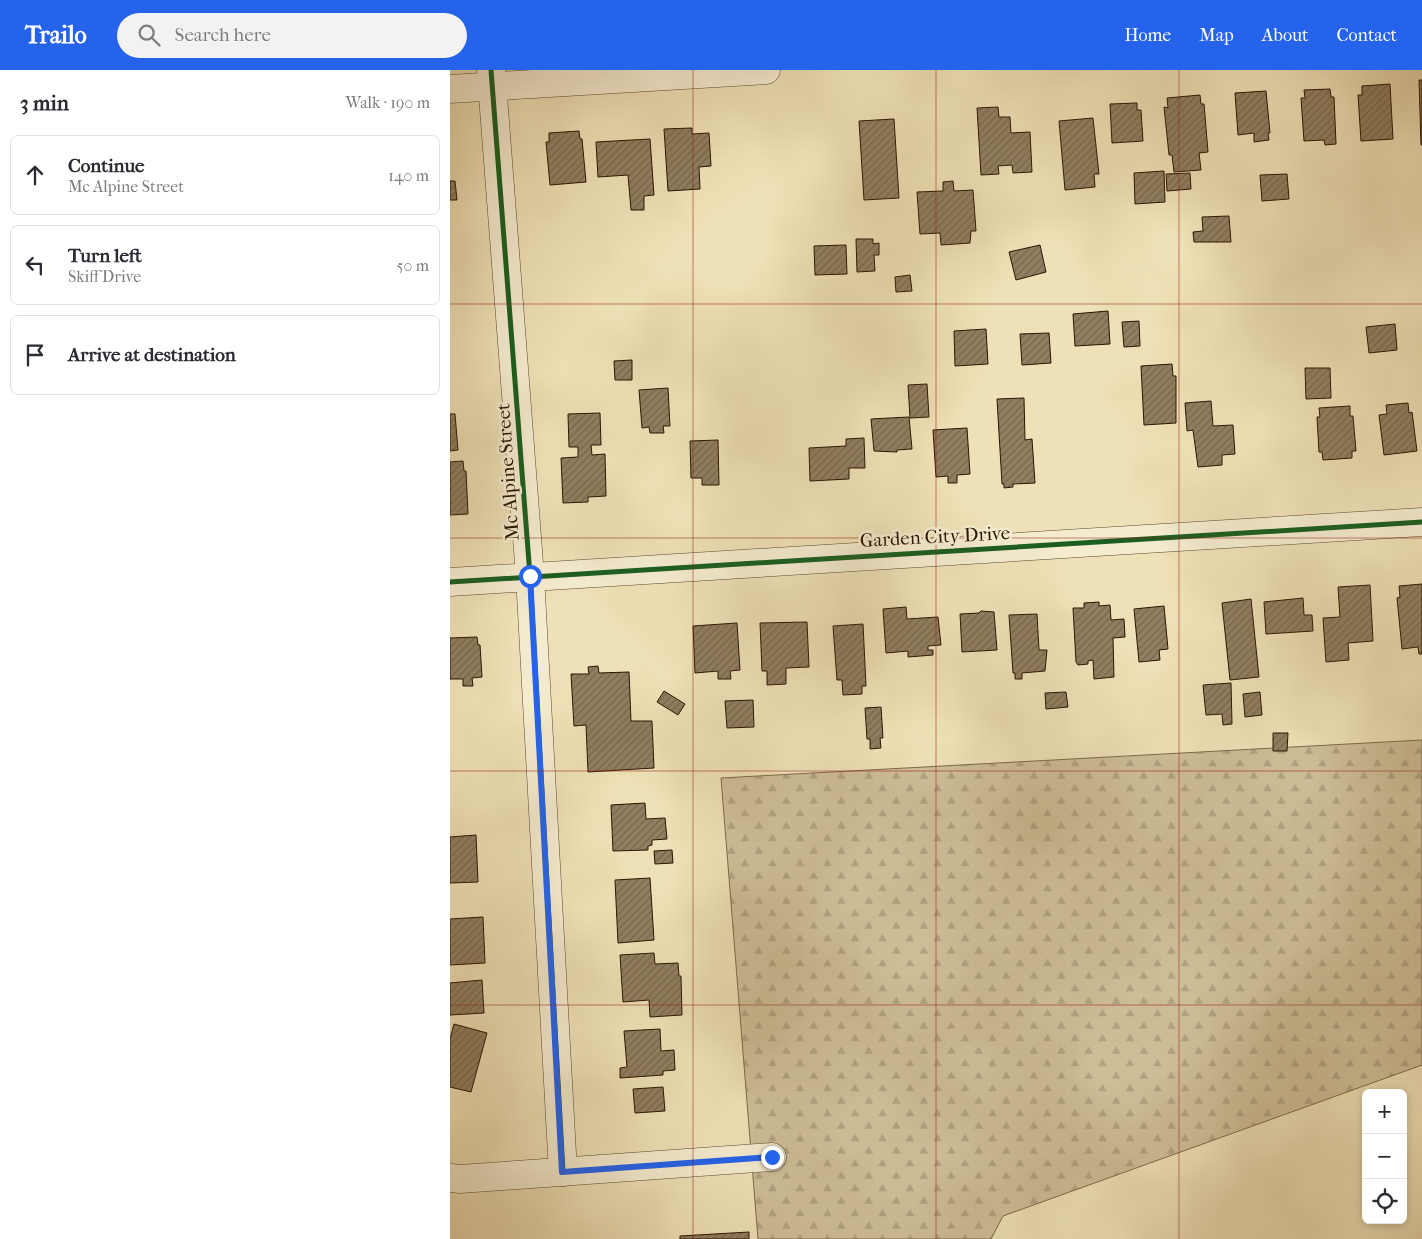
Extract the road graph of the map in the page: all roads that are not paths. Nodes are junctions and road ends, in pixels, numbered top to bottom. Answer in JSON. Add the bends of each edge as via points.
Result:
{"nodes":[{"id":1,"x":766,"y":70,"type":"edge"},
{"id":2,"x":491,"y":78,"type":"edge"},
{"id":3,"x":450,"y":89,"type":"edge"},
{"id":4,"x":1422,"y":522,"type":"edge"},
{"id":5,"x":530,"y":576,"type":"junction"},
{"id":6,"x":450,"y":582,"type":"edge"},
{"id":7,"x":772,"y":1157,"type":"dead end"},
{"id":8,"x":562,"y":1172,"type":"junction"},
{"id":9,"x":450,"y":1178,"type":"edge"}],
"edges":[{"from":1,"to":2,"type":"street"},
{"from":2,"to":3,"type":"street"},
{"from":2,"to":5,"type":"street","name":"Mc Alpine Street"},
{"from":4,"to":5,"type":"street","name":"Garden City Drive"},
{"from":5,"to":6,"type":"street","name":"Garden City Drive"},
{"from":5,"to":8,"type":"street","name":"Mc Alpine Street"},
{"from":7,"to":8,"type":"street"},
{"from":8,"to":9,"type":"street"}]}
